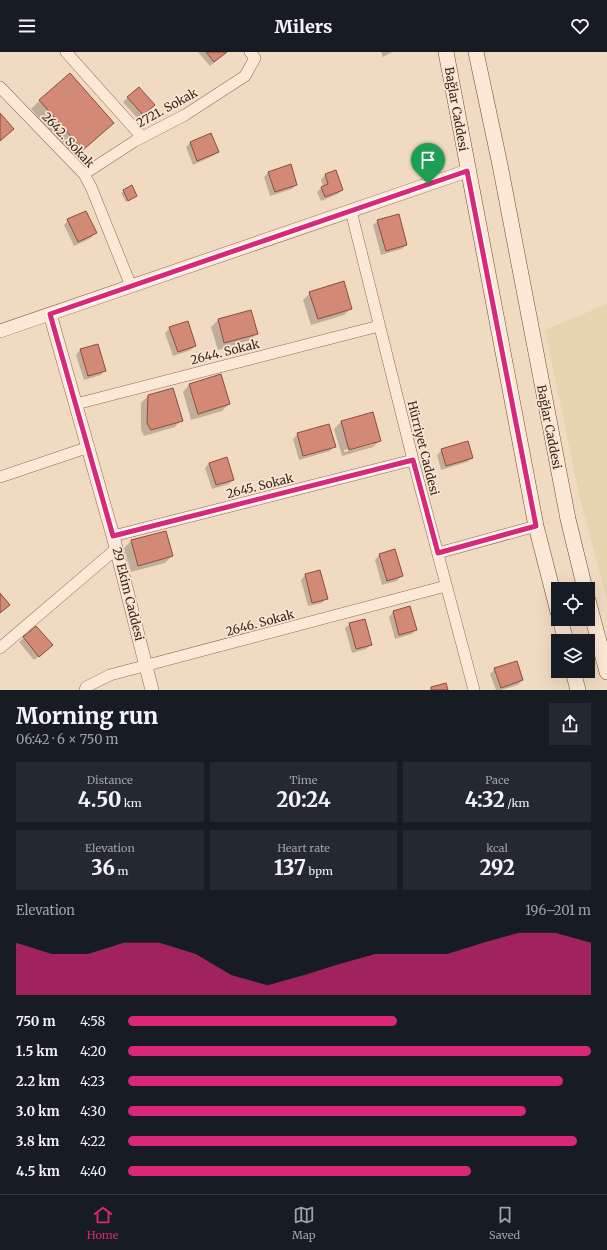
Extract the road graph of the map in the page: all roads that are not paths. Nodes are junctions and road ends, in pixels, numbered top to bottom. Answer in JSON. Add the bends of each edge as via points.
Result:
{"nodes":[{"id":1,"x":66,"y":52,"type":"edge"},
{"id":2,"x":446,"y":52,"type":"edge"},
{"id":3,"x":476,"y":52,"type":"edge"},
{"id":4,"x":253,"y":55,"type":"edge"},
{"id":5,"x":0,"y":87,"type":"edge"},
{"id":6,"x":142,"y":138,"type":"junction"},
{"id":7,"x":467,"y":171,"type":"junction"},
{"id":8,"x":84,"y":174,"type":"junction"},
{"id":9,"x":350,"y":211,"type":"junction"},
{"id":10,"x":131,"y":286,"type":"junction"},
{"id":11,"x":50,"y":314,"type":"junction"},
{"id":12,"x":379,"y":326,"type":"junction"},
{"id":13,"x":0,"y":331,"type":"edge"},
{"id":14,"x":76,"y":404,"type":"junction"},
{"id":15,"x":89,"y":447,"type":"junction"},
{"id":16,"x":413,"y":460,"type":"junction"},
{"id":17,"x":0,"y":477,"type":"edge"},
{"id":18,"x":536,"y":526,"type":"junction"},
{"id":19,"x":115,"y":543,"type":"junction"},
{"id":20,"x":438,"y":553,"type":"junction"},
{"id":21,"x":583,"y":582,"type":"edge"},
{"id":22,"x":551,"y":585,"type":"edge"},
{"id":23,"x":446,"y":586,"type":"junction"},
{"id":24,"x":595,"y":626,"type":"edge"},
{"id":25,"x":0,"y":648,"type":"edge"},
{"id":26,"x":146,"y":667,"type":"junction"},
{"id":27,"x":607,"y":672,"type":"edge"},
{"id":28,"x":575,"y":678,"type":"edge"},
{"id":29,"x":84,"y":690,"type":"edge"},
{"id":30,"x":152,"y":690,"type":"edge"},
{"id":31,"x":474,"y":690,"type":"edge"},
{"id":32,"x":578,"y":690,"type":"edge"}],
"edges":[{"from":1,"to":6,"type":"street"},
{"from":2,"to":7,"type":"main road","name":"Bağlar Caddesi"},
{"from":3,"to":21,"type":"main road","name":"Bağlar Caddesi","via":[[568,519]]},
{"from":4,"to":6,"type":"street","name":"2721. Sokak","via":[[245,76],[185,115]]},
{"from":5,"to":8,"type":"street","name":"2642. Sokak"},
{"from":6,"to":8,"type":"street","name":"2721. Sokak"},
{"from":7,"to":9,"type":"street"},
{"from":7,"to":18,"type":"main road","name":"Bağlar Caddesi"},
{"from":8,"to":10,"type":"street","name":"2642. Sokak"},
{"from":9,"to":10,"type":"street"},
{"from":9,"to":12,"type":"street","name":"Hürriyet Caddesi"},
{"from":10,"to":11,"type":"street"},
{"from":11,"to":13,"type":"street"},
{"from":11,"to":14,"type":"street","name":"29 Ekim Caddesi"},
{"from":12,"to":14,"type":"street","name":"2644. Sokak"},
{"from":12,"to":16,"type":"street","name":"Hürriyet Caddesi"},
{"from":14,"to":15,"type":"street","name":"29 Ekim Caddesi"},
{"from":15,"to":17,"type":"street"},
{"from":15,"to":19,"type":"street","name":"29 Ekim Caddesi"},
{"from":16,"to":19,"type":"street","name":"2645. Sokak"},
{"from":16,"to":20,"type":"street","name":"Hürriyet Caddesi"},
{"from":18,"to":20,"type":"street"},
{"from":18,"to":22,"type":"main road","name":"Bağlar Caddesi"},
{"from":19,"to":25,"type":"street","name":"2645. Sokak"},
{"from":19,"to":26,"type":"street","name":"29 Ekim Caddesi"},
{"from":20,"to":23,"type":"street","name":"Hürriyet Caddesi"},
{"from":23,"to":26,"type":"street","name":"2646. Sokak"},
{"from":23,"to":31,"type":"street","name":"Hürriyet Caddesi"},
{"from":24,"to":27,"type":"main road"},
{"from":26,"to":29,"type":"street","name":"2646. Sokak","via":[[110,675]]},
{"from":26,"to":30,"type":"street","name":"29 Ekim Caddesi"},
{"from":28,"to":32,"type":"main road"}]}
